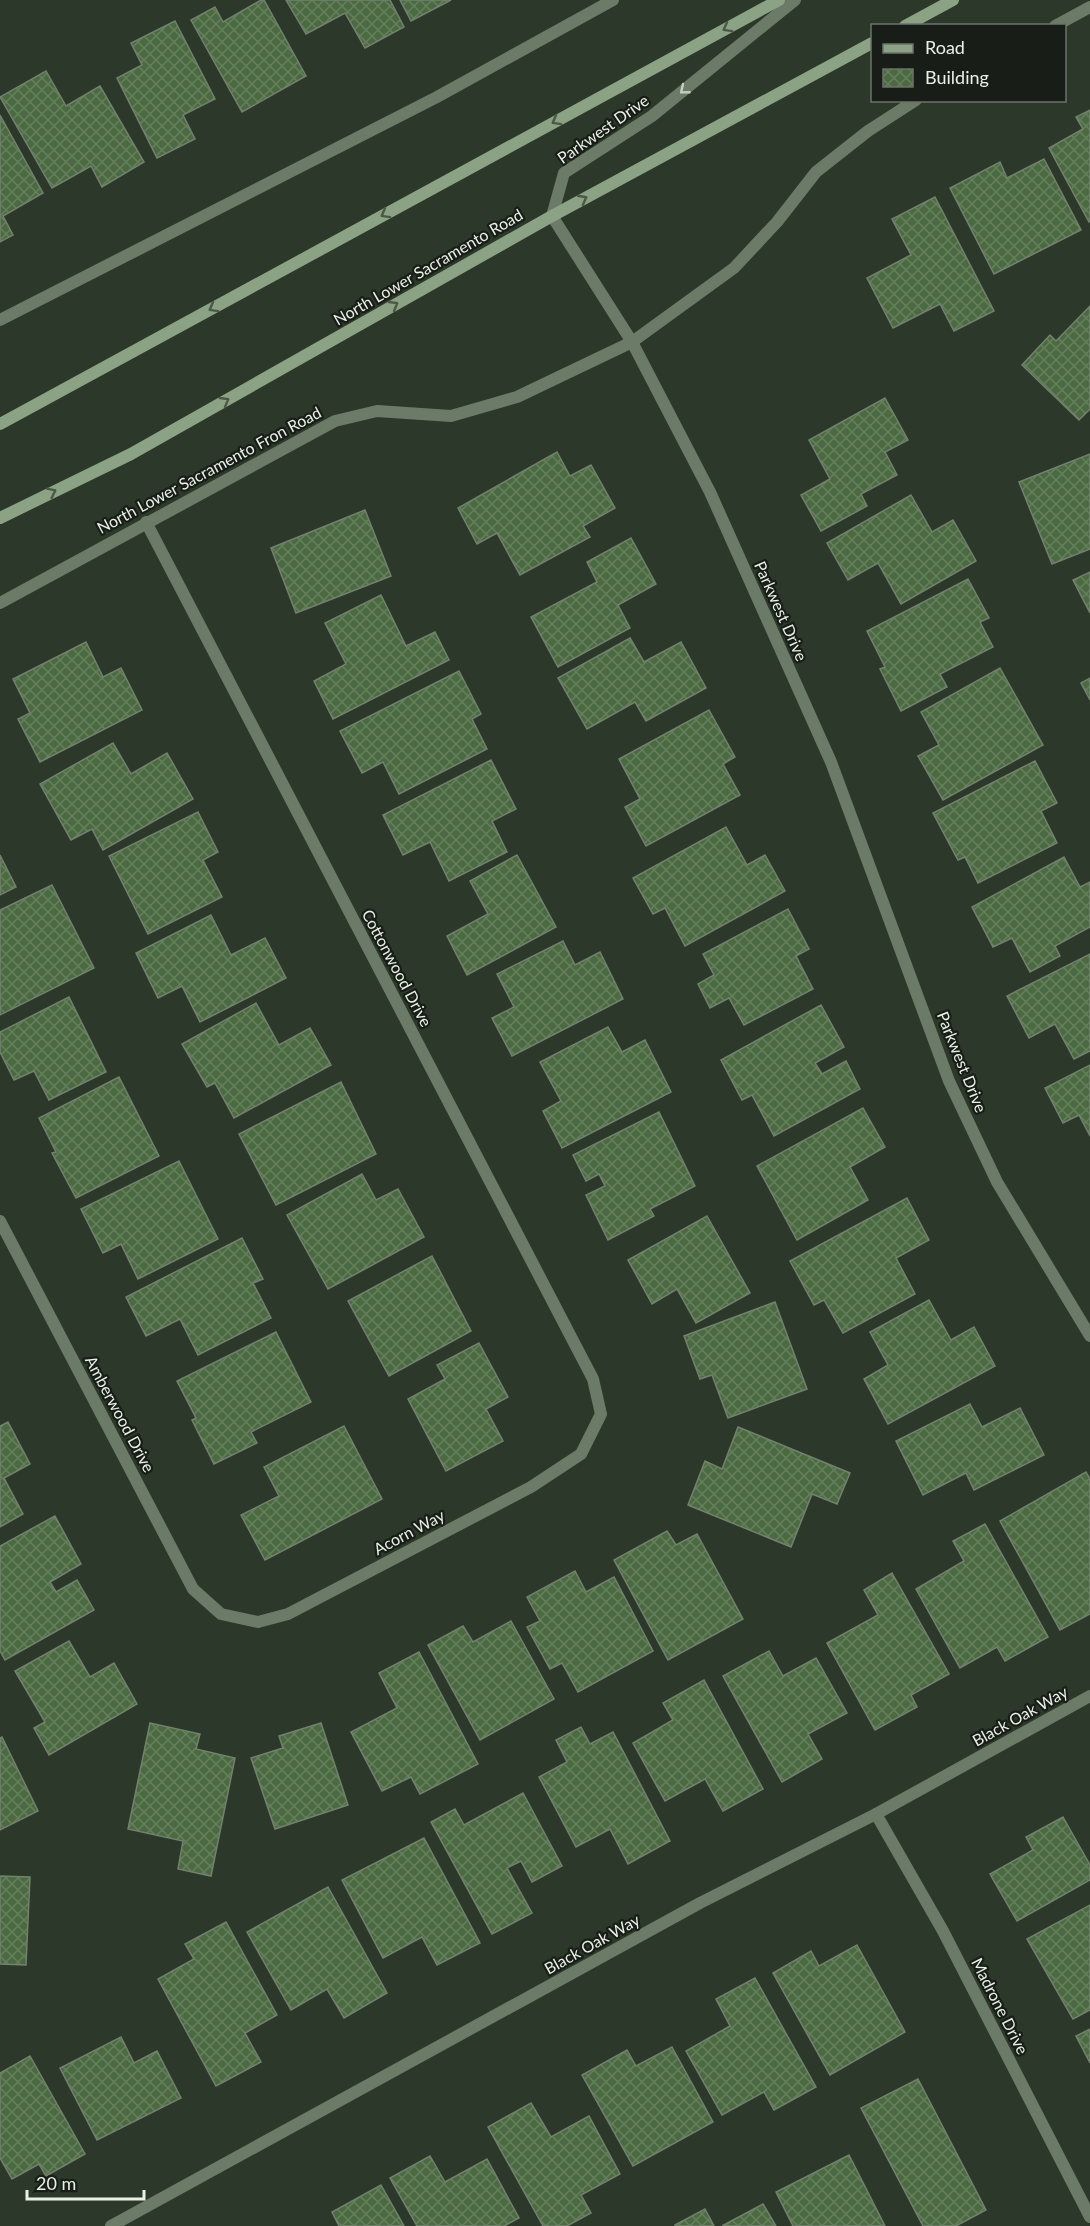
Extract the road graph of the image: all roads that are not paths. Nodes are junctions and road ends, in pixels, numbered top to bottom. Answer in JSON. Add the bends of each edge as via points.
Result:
{"nodes":[{"id":1,"x":613,"y":0,"type":"edge"},
{"id":2,"x":779,"y":0,"type":"edge"},
{"id":3,"x":795,"y":0,"type":"edge"},
{"id":4,"x":952,"y":0,"type":"edge"},
{"id":5,"x":1090,"y":7,"type":"edge"},
{"id":6,"x":909,"y":24,"type":"edge"},
{"id":7,"x":1059,"y":24,"type":"edge"},
{"id":8,"x":871,"y":44,"type":"edge"},
{"id":9,"x":913,"y":102,"type":"edge"},
{"id":10,"x":552,"y":216,"type":"junction"},
{"id":11,"x":0,"y":320,"type":"edge"},
{"id":12,"x":632,"y":342,"type":"junction"},
{"id":13,"x":0,"y":424,"type":"edge"},
{"id":14,"x":0,"y":518,"type":"edge"},
{"id":15,"x":146,"y":522,"type":"junction"},
{"id":16,"x":0,"y":603,"type":"edge"},
{"id":17,"x":0,"y":1221,"type":"edge"},
{"id":18,"x":1090,"y":1336,"type":"edge"},
{"id":19,"x":592,"y":1432,"type":"joint"},
{"id":20,"x":221,"y":1614,"type":"joint"},
{"id":21,"x":1090,"y":1696,"type":"edge"},
{"id":22,"x":876,"y":1814,"type":"junction"},
{"id":23,"x":1090,"y":2217,"type":"edge"},
{"id":24,"x":1090,"y":2222,"type":"edge"},
{"id":25,"x":111,"y":2226,"type":"edge"},
{"id":26,"x":1083,"y":2226,"type":"edge"}],
"edges":[{"from":1,"to":11,"type":"street","via":[[437,97]]},
{"from":2,"to":13,"type":"main road","one_way":true},
{"from":3,"to":10,"type":"street","name":"Parkwest Drive","one_way":true,"via":[[652,116],[564,173]]},
{"from":4,"to":6,"type":"main road"},
{"from":5,"to":7,"type":"street"},
{"from":10,"to":8,"type":"main road","name":"North Lower Sacramento Road","one_way":true},
{"from":9,"to":12,"type":"street","name":"North Lower Sacramento Fron Road","via":[[867,131],[816,172],[734,268]]},
{"from":10,"to":12,"type":"street","name":"Parkwest Drive"},
{"from":14,"to":10,"type":"main road","name":"North Lower Sacramento Road","one_way":true,"via":[[131,454]]},
{"from":12,"to":15,"type":"street","name":"North Lower Sacramento Fron Road","via":[[517,397],[451,416],[377,411],[334,421]]},
{"from":12,"to":18,"type":"street","name":"Parkwest Drive","via":[[710,492],[831,762],[949,1081],[997,1182]]},
{"from":15,"to":16,"type":"street","name":"North Lower Sacramento Fron Road"},
{"from":15,"to":19,"type":"street","name":"Cottonwood Drive","via":[[593,1379],[601,1413]]},
{"from":17,"to":20,"type":"street","name":"Amberwood Drive","via":[[193,1589]]},
{"from":19,"to":20,"type":"street","name":"Acorn Way","via":[[581,1454],[531,1487],[288,1614],[258,1622]]},
{"from":21,"to":22,"type":"street","name":"Black Oak Way"},
{"from":22,"to":23,"type":"street","name":"Madrone Drive","via":[[943,1931]]},
{"from":22,"to":25,"type":"street","name":"Black Oak Way","via":[[700,1903]]},
{"from":24,"to":26,"type":"street"}]}
